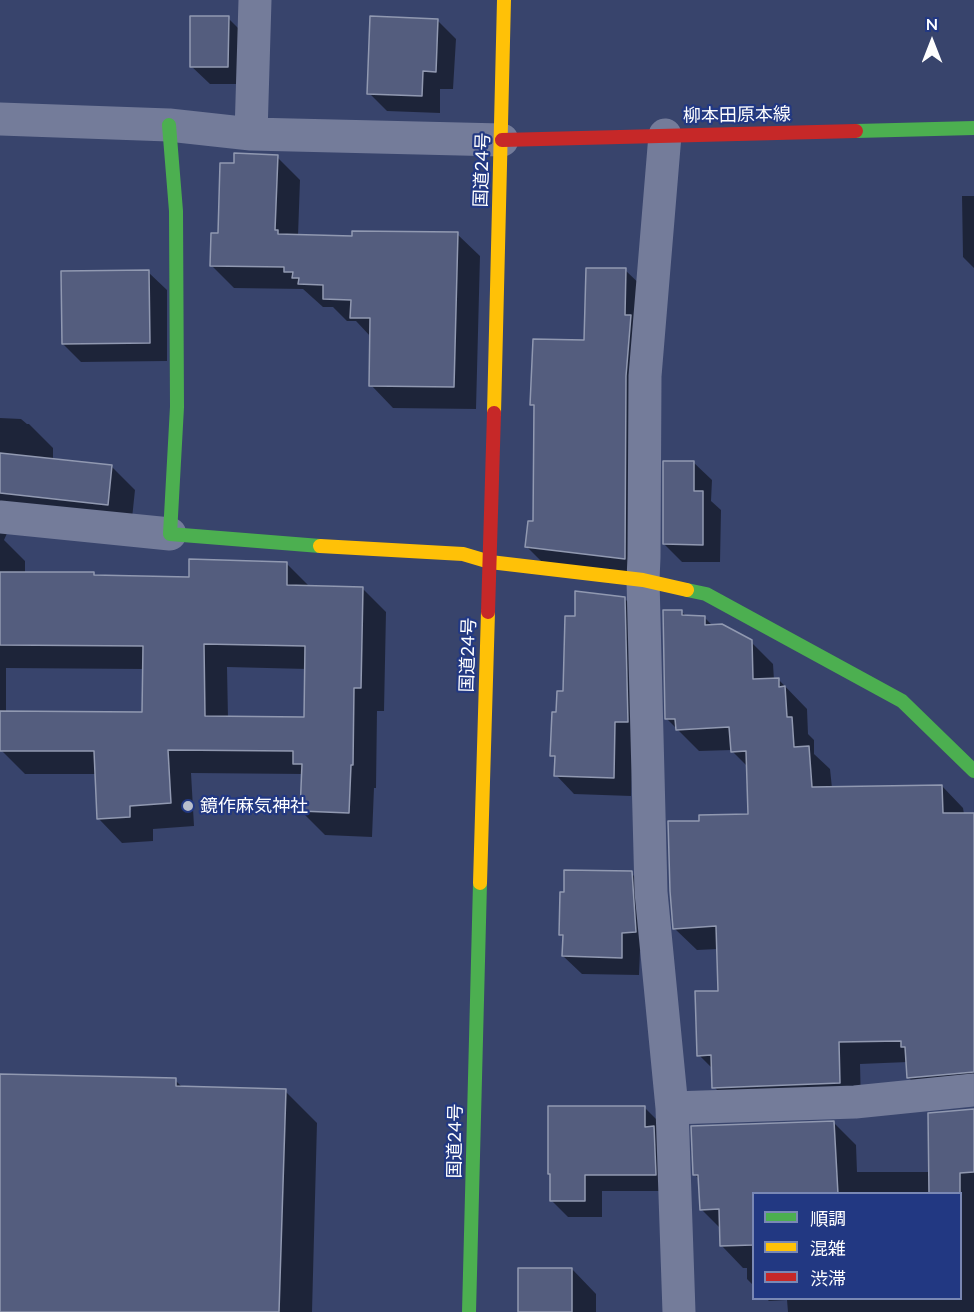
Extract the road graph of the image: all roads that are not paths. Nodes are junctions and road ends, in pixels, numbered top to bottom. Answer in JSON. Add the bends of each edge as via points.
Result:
{"nodes":[{"id":1,"x":255,"y":0,"type":"edge"},
{"id":2,"x":504,"y":0,"type":"edge"},
{"id":3,"x":0,"y":119,"type":"edge"},
{"id":4,"x":169,"y":125,"type":"junction"},
{"id":5,"x":974,"y":128,"type":"edge"},
{"id":6,"x":251,"y":134,"type":"junction"},
{"id":7,"x":665,"y":135,"type":"junction"},
{"id":8,"x":502,"y":140,"type":"junction"},
{"id":9,"x":0,"y":517,"type":"edge"},
{"id":10,"x":170,"y":534,"type":"junction"},
{"id":11,"x":490,"y":562,"type":"junction"},
{"id":12,"x":643,"y":580,"type":"junction"},
{"id":13,"x":974,"y":771,"type":"edge"},
{"id":14,"x":974,"y":1090,"type":"edge"},
{"id":15,"x":672,"y":1108,"type":"junction"},
{"id":16,"x":469,"y":1312,"type":"edge"},
{"id":17,"x":679,"y":1312,"type":"edge"}],
"edges":[{"from":1,"to":6,"type":"street"},
{"from":2,"to":8,"type":"main road","name":"国道24号"},
{"from":3,"to":4,"type":"street"},
{"from":4,"to":6,"type":"street"},
{"from":4,"to":10,"type":"main road","via":[[176,212],[177,407]]},
{"from":5,"to":7,"type":"main road","name":"柳本田原本線"},
{"from":6,"to":8,"type":"street"},
{"from":7,"to":8,"type":"main road","name":"柳本田原本線"},
{"from":7,"to":12,"type":"street","via":[[645,376]]},
{"from":8,"to":11,"type":"main road","name":"国道24号"},
{"from":9,"to":10,"type":"street"},
{"from":10,"to":11,"type":"main road","via":[[463,554]]},
{"from":11,"to":12,"type":"main road"},
{"from":11,"to":16,"type":"main road","name":"国道24号"},
{"from":12,"to":13,"type":"main road","via":[[706,594],[902,700]]},
{"from":12,"to":15,"type":"street","via":[[651,892]]},
{"from":14,"to":15,"type":"street","via":[[855,1102]]},
{"from":15,"to":17,"type":"street"}]}
